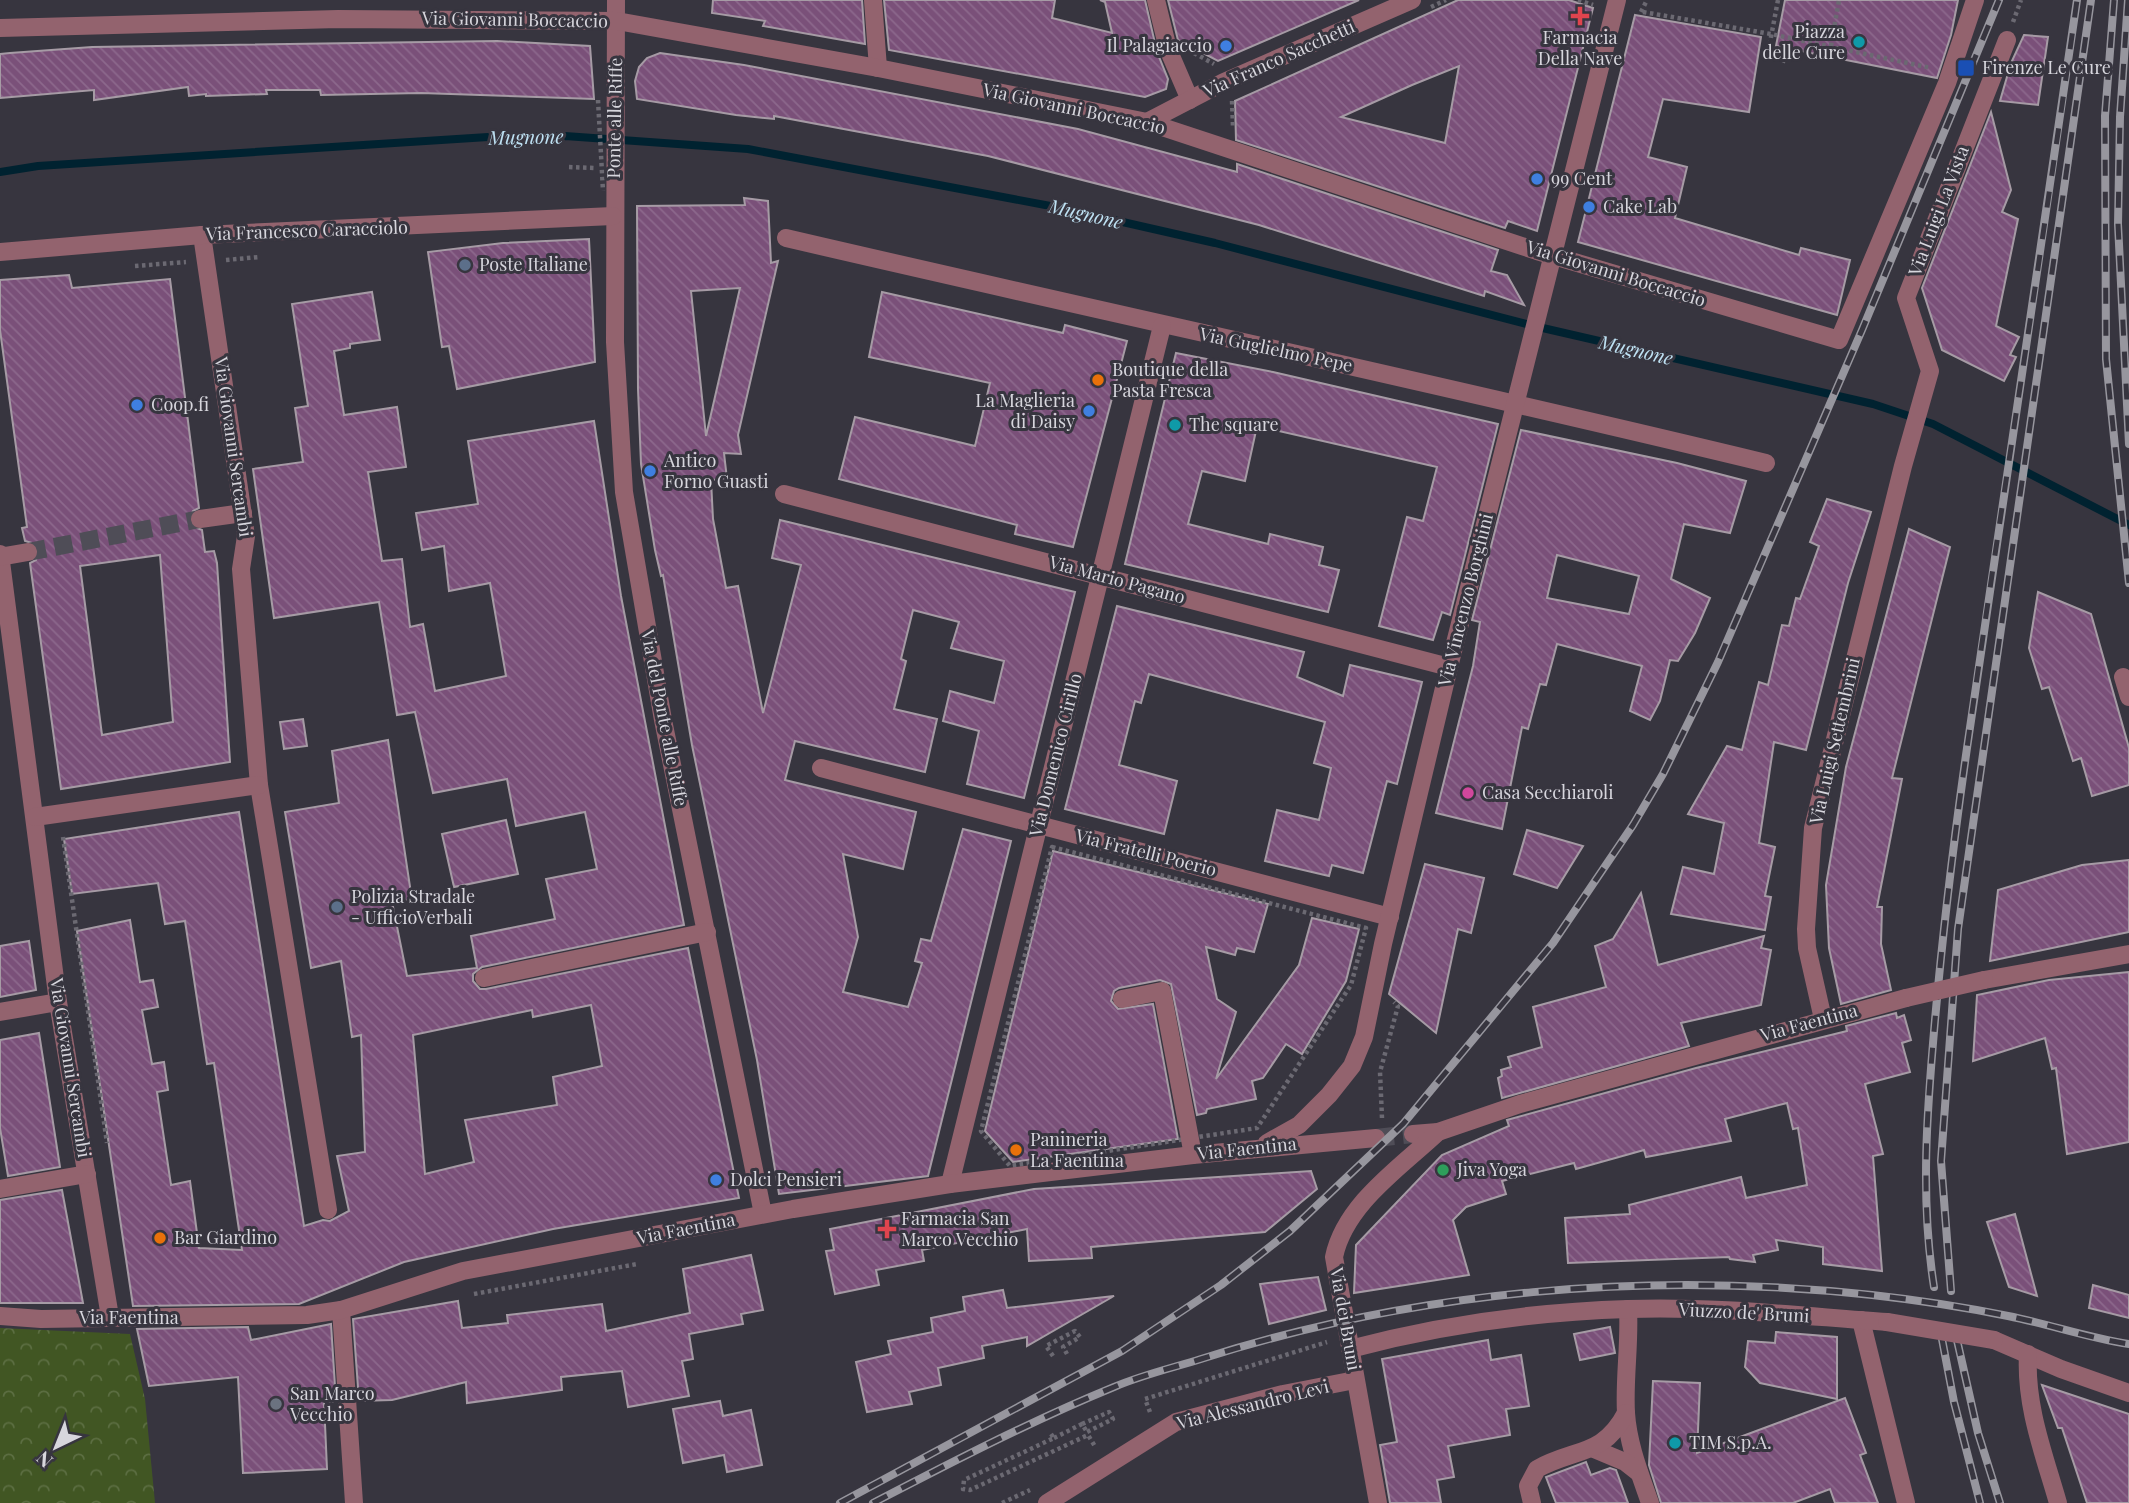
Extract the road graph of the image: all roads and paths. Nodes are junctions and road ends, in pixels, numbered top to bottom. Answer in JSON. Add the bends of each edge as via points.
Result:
{"nodes":[{"id":1,"x":616,"y":0,"type":"edge"},
{"id":2,"x":873,"y":0,"type":"edge"},
{"id":3,"x":1156,"y":0,"type":"edge"},
{"id":4,"x":1412,"y":0,"type":"edge"},
{"id":5,"x":1578,"y":0,"type":"edge"},
{"id":6,"x":1647,"y":0,"type":"edge"},
{"id":7,"x":1778,"y":0,"type":"edge"},
{"id":8,"x":1839,"y":0,"type":"edge"},
{"id":9,"x":1975,"y":0,"type":"edge"},
{"id":10,"x":1617,"y":6,"type":"edge"},
{"id":11,"x":1643,"y":12,"type":"junction"},
{"id":12,"x":617,"y":21,"type":"junction"},
{"id":13,"x":0,"y":27,"type":"edge"},
{"id":14,"x":1771,"y":34,"type":"junction"},
{"id":15,"x":2007,"y":40,"type":"dead end"},
{"id":16,"x":1830,"y":46,"type":"junction"},
{"id":17,"x":1787,"y":62,"type":"dead end"},
{"id":18,"x":878,"y":68,"type":"junction"},
{"id":19,"x":1951,"y":72,"type":"junction"},
{"id":20,"x":597,"y":87,"type":"dead end"},
{"id":21,"x":606,"y":100,"type":"junction"},
{"id":22,"x":1190,"y":100,"type":"junction"},
{"id":23,"x":1147,"y":122,"type":"junction"},
{"id":24,"x":608,"y":190,"type":"junction"},
{"id":25,"x":614,"y":216,"type":"junction"},
{"id":26,"x":202,"y":235,"type":"junction"},
{"id":27,"x":786,"y":239,"type":"dead end"},
{"id":28,"x":0,"y":253,"type":"edge"},
{"id":29,"x":1554,"y":256,"type":"junction"},
{"id":30,"x":1162,"y":326,"type":"junction"},
{"id":31,"x":1517,"y":402,"type":"junction"},
{"id":32,"x":1766,"y":463,"type":"dead end"},
{"id":33,"x":1903,"y":466,"type":"joint"},
{"id":34,"x":784,"y":494,"type":"dead end"},
{"id":35,"x":243,"y":513,"type":"junction"},
{"id":36,"x":200,"y":519,"type":"tunnel mouth"},
{"id":37,"x":28,"y":552,"type":"tunnel mouth"},
{"id":38,"x":0,"y":556,"type":"edge"},
{"id":39,"x":1101,"y":576,"type":"junction"},
{"id":40,"x":1449,"y":667,"type":"junction"},
{"id":41,"x":2123,"y":677,"type":"dead end"},
{"id":42,"x":2129,"y":697,"type":"edge"},
{"id":43,"x":821,"y":768,"type":"dead end"},
{"id":44,"x":259,"y":785,"type":"junction"},
{"id":45,"x":35,"y":817,"type":"junction"},
{"id":46,"x":1038,"y":825,"type":"junction"},
{"id":47,"x":63,"y":836,"type":"dead end"},
{"id":48,"x":1390,"y":917,"type":"junction"},
{"id":49,"x":1360,"y":927,"type":"dead end"},
{"id":50,"x":707,"y":932,"type":"junction"},
{"id":51,"x":2129,"y":954,"type":"edge"},
{"id":52,"x":484,"y":978,"type":"dead end"},
{"id":53,"x":1122,"y":999,"type":"dead end"},
{"id":54,"x":58,"y":1002,"type":"junction"},
{"id":55,"x":0,"y":1012,"type":"edge"},
{"id":56,"x":1823,"y":1019,"type":"junction"},
{"id":57,"x":1438,"y":1132,"type":"junction"},
{"id":58,"x":1413,"y":1134,"type":"tunnel mouth"},
{"id":59,"x":1376,"y":1138,"type":"tunnel mouth"},
{"id":60,"x":1192,"y":1147,"type":"junction"},
{"id":61,"x":1258,"y":1148,"type":"junction"},
{"id":62,"x":108,"y":1151,"type":"dead end"},
{"id":63,"x":1010,"y":1166,"type":"dead end"},
{"id":64,"x":88,"y":1174,"type":"junction"},
{"id":65,"x":950,"y":1184,"type":"junction"},
{"id":66,"x":0,"y":1189,"type":"edge"},
{"id":67,"x":328,"y":1210,"type":"dead end"},
{"id":68,"x":763,"y":1214,"type":"junction"},
{"id":69,"x":1628,"y":1309,"type":"junction"},
{"id":70,"x":341,"y":1310,"type":"junction"},
{"id":71,"x":0,"y":1316,"type":"edge"},
{"id":72,"x":110,"y":1317,"type":"junction"},
{"id":73,"x":1861,"y":1320,"type":"junction"},
{"id":74,"x":1350,"y":1349,"type":"junction"},
{"id":75,"x":1067,"y":1354,"type":"dead end"},
{"id":76,"x":2028,"y":1354,"type":"junction"},
{"id":77,"x":1053,"y":1356,"type":"dead end"},
{"id":78,"x":1355,"y":1380,"type":"junction"},
{"id":79,"x":2129,"y":1393,"type":"edge"},
{"id":80,"x":1626,"y":1413,"type":"junction"},
{"id":81,"x":1082,"y":1424,"type":"junction"},
{"id":82,"x":1087,"y":1434,"type":"junction"},
{"id":83,"x":1594,"y":1449,"type":"junction"},
{"id":84,"x":1099,"y":1452,"type":"dead end"},
{"id":85,"x":1639,"y":1473,"type":"junction"},
{"id":86,"x":354,"y":1503,"type":"edge"},
{"id":87,"x":1047,"y":1503,"type":"edge"},
{"id":88,"x":1378,"y":1503,"type":"edge"},
{"id":89,"x":1532,"y":1503,"type":"edge"},
{"id":90,"x":1650,"y":1503,"type":"edge"},
{"id":91,"x":1906,"y":1503,"type":"edge"},
{"id":92,"x":2058,"y":1503,"type":"edge"}],
"edges":[{"from":1,"to":12,"type":"street","name":"Ponte alle Riffe"},
{"from":2,"to":18,"type":"street"},
{"from":3,"to":22,"type":"street","via":[[1168,49]]},
{"from":4,"to":22,"type":"street","name":"Via Franco Sacchetti"},
{"from":5,"to":10,"type":"path"},
{"from":6,"to":11,"type":"path"},
{"from":7,"to":14,"type":"path"},
{"from":8,"to":16,"type":"path"},
{"from":9,"to":19,"type":"street","name":"Via Giovanni Boccaccio"},
{"from":10,"to":11,"type":"path"},
{"from":10,"to":29,"type":"street","name":"Via Vincenzo Borghini"},
{"from":11,"to":14,"type":"path"},
{"from":12,"to":13,"type":"street","name":"Via Giovanni Boccaccio","via":[[338,19]]},
{"from":12,"to":18,"type":"street","name":"Via Giovanni Boccaccio"},
{"from":12,"to":21,"type":"street","name":"Ponte alle Riffe"},
{"from":14,"to":16,"type":"path"},
{"from":14,"to":17,"type":"path","via":[[1768,53]]},
{"from":15,"to":33,"type":"street","name":"Via Luigi La Vista","via":[[1906,298],[1930,371]]},
{"from":16,"to":19,"type":"path"},
{"from":18,"to":23,"type":"street","name":"Via Giovanni Boccaccio"},
{"from":19,"to":29,"type":"street","name":"Via Giovanni Boccaccio","via":[[1839,340]]},
{"from":20,"to":21,"type":"path"},
{"from":21,"to":24,"type":"street","name":"Ponte alle Riffe"},
{"from":21,"to":24,"type":"path","bridge":true},
{"from":22,"to":23,"type":"street","name":"Via Franco Sacchetti"},
{"from":23,"to":29,"type":"street","name":"Via Giovanni Boccaccio"},
{"from":24,"to":25,"type":"street","name":"Ponte alle Riffe"},
{"from":25,"to":26,"type":"street","name":"Via Francesco Caracciolo"},
{"from":25,"to":50,"type":"street","name":"Via del Ponte alle Riffe","via":[[616,400],[627,516]]},
{"from":26,"to":28,"type":"street","name":"Via Francesco Caracciolo"},
{"from":26,"to":35,"type":"street","name":"Via Giovanni Sercambi"},
{"from":27,"to":30,"type":"street","name":"Via Guglielmo Pepe"},
{"from":29,"to":31,"type":"street","name":"Via Vincenzo Borghini"},
{"from":30,"to":31,"type":"street","name":"Via Guglielmo Pepe"},
{"from":30,"to":39,"type":"street","name":"Via Domenico Cirillo"},
{"from":31,"to":32,"type":"street","name":"Via Guglielmo Pepe"},
{"from":31,"to":40,"type":"street","name":"Via Vincenzo Borghini"},
{"from":33,"to":56,"type":"street","name":"Via Luigi Settembrini","via":[[1814,828],[1806,929]]},
{"from":34,"to":39,"type":"street","name":"Via Mario Pagano"},
{"from":35,"to":36,"type":"street"},
{"from":35,"to":44,"type":"street","name":"Via Giovanni Sercambi","via":[[246,550],[240,569]]},
{"from":37,"to":38,"type":"street"},
{"from":38,"to":45,"type":"street","name":"Via Giovanni Sercambi"},
{"from":39,"to":40,"type":"street","name":"Via Mario Pagano"},
{"from":39,"to":46,"type":"street","name":"Via Domenico Cirillo"},
{"from":40,"to":48,"type":"street","name":"Via Vincenzo Borghini"},
{"from":41,"to":42,"type":"street"},
{"from":43,"to":46,"type":"street","name":"Via Fratelli Poerio"},
{"from":44,"to":45,"type":"street"},
{"from":44,"to":67,"type":"street","name":"Via Giovanni Sercambi"},
{"from":45,"to":54,"type":"street","name":"Via Giovanni Sercambi"},
{"from":46,"to":48,"type":"street","name":"Via Fratelli Poerio"},
{"from":46,"to":65,"type":"street","name":"Via Domenico Cirillo"},
{"from":47,"to":62,"type":"path"},
{"from":48,"to":61,"type":"street","name":"Via Vincenzo Borghini","via":[[1364,1037],[1352,1066],[1308,1118]]},
{"from":49,"to":60,"type":"path","via":[[1366,928],[1351,985],[1257,1128]]},
{"from":50,"to":52,"type":"street"},
{"from":50,"to":68,"type":"street","name":"Via del Ponte alle Riffe"},
{"from":51,"to":56,"type":"street","name":"Via Faentina","bridge":true,"via":[[1984,980]]},
{"from":53,"to":60,"type":"street","via":[[1162,990]]},
{"from":54,"to":55,"type":"street"},
{"from":54,"to":64,"type":"street","name":"Via Giovanni Sercambi"},
{"from":56,"to":57,"type":"street","name":"Via Faentina","via":[[1520,1104]]},
{"from":57,"to":58,"type":"street","name":"Via Faentina"},
{"from":57,"to":74,"type":"street","name":"Via dei Bruni","via":[[1355,1211],[1342,1231],[1334,1257],[1335,1273]]},
{"from":59,"to":61,"type":"street","name":"Via Faentina"},
{"from":60,"to":61,"type":"street","name":"Via Faentina"},
{"from":60,"to":63,"type":"path"},
{"from":60,"to":65,"type":"street","name":"Via Faentina"},
{"from":64,"to":66,"type":"street"},
{"from":64,"to":72,"type":"street","name":"Via Giovanni Sercambi"},
{"from":65,"to":68,"type":"street","name":"Via Faentina"},
{"from":68,"to":70,"type":"street","name":"Via Faentina","via":[[463,1271]]},
{"from":69,"to":73,"type":"street","name":"Viuzzo de' Bruni"},
{"from":69,"to":74,"type":"street","name":"Viuzzo de' Bruni","via":[[1489,1320]]},
{"from":69,"to":80,"type":"street"},
{"from":70,"to":72,"type":"street","name":"Via Faentina","via":[[219,1318]]},
{"from":70,"to":86,"type":"street"},
{"from":71,"to":72,"type":"street","name":"Via Faentina"},
{"from":73,"to":76,"type":"street","name":"Viuzzo de' Bruni","bridge":true,"via":[[1994,1340]]},
{"from":73,"to":91,"type":"street"},
{"from":74,"to":78,"type":"street","name":"Via dei Bruni"},
{"from":75,"to":77,"type":"path","via":[[1063,1347],[1080,1338],[1075,1331],[1046,1346]]},
{"from":76,"to":79,"type":"street","name":"Viuzzo de' Bruni"},
{"from":76,"to":92,"type":"street","via":[[2031,1409]]},
{"from":78,"to":87,"type":"street","name":"Via Alessandro Levi","via":[[1176,1422]]},
{"from":78,"to":88,"type":"street","name":"Via dei Bruni"},
{"from":80,"to":83,"type":"street","via":[[1614,1433]]},
{"from":80,"to":85,"type":"street"},
{"from":81,"to":82,"type":"path"},
{"from":81,"to":82,"type":"path","via":[[1109,1412],[1112,1419]]},
{"from":81,"to":82,"type":"path","via":[[964,1480],[963,1489],[970,1490]]},
{"from":82,"to":84,"type":"path"},
{"from":83,"to":85,"type":"street","via":[[1614,1455]]},
{"from":83,"to":89,"type":"street","via":[[1536,1469],[1528,1486]]},
{"from":85,"to":90,"type":"street"}]}
